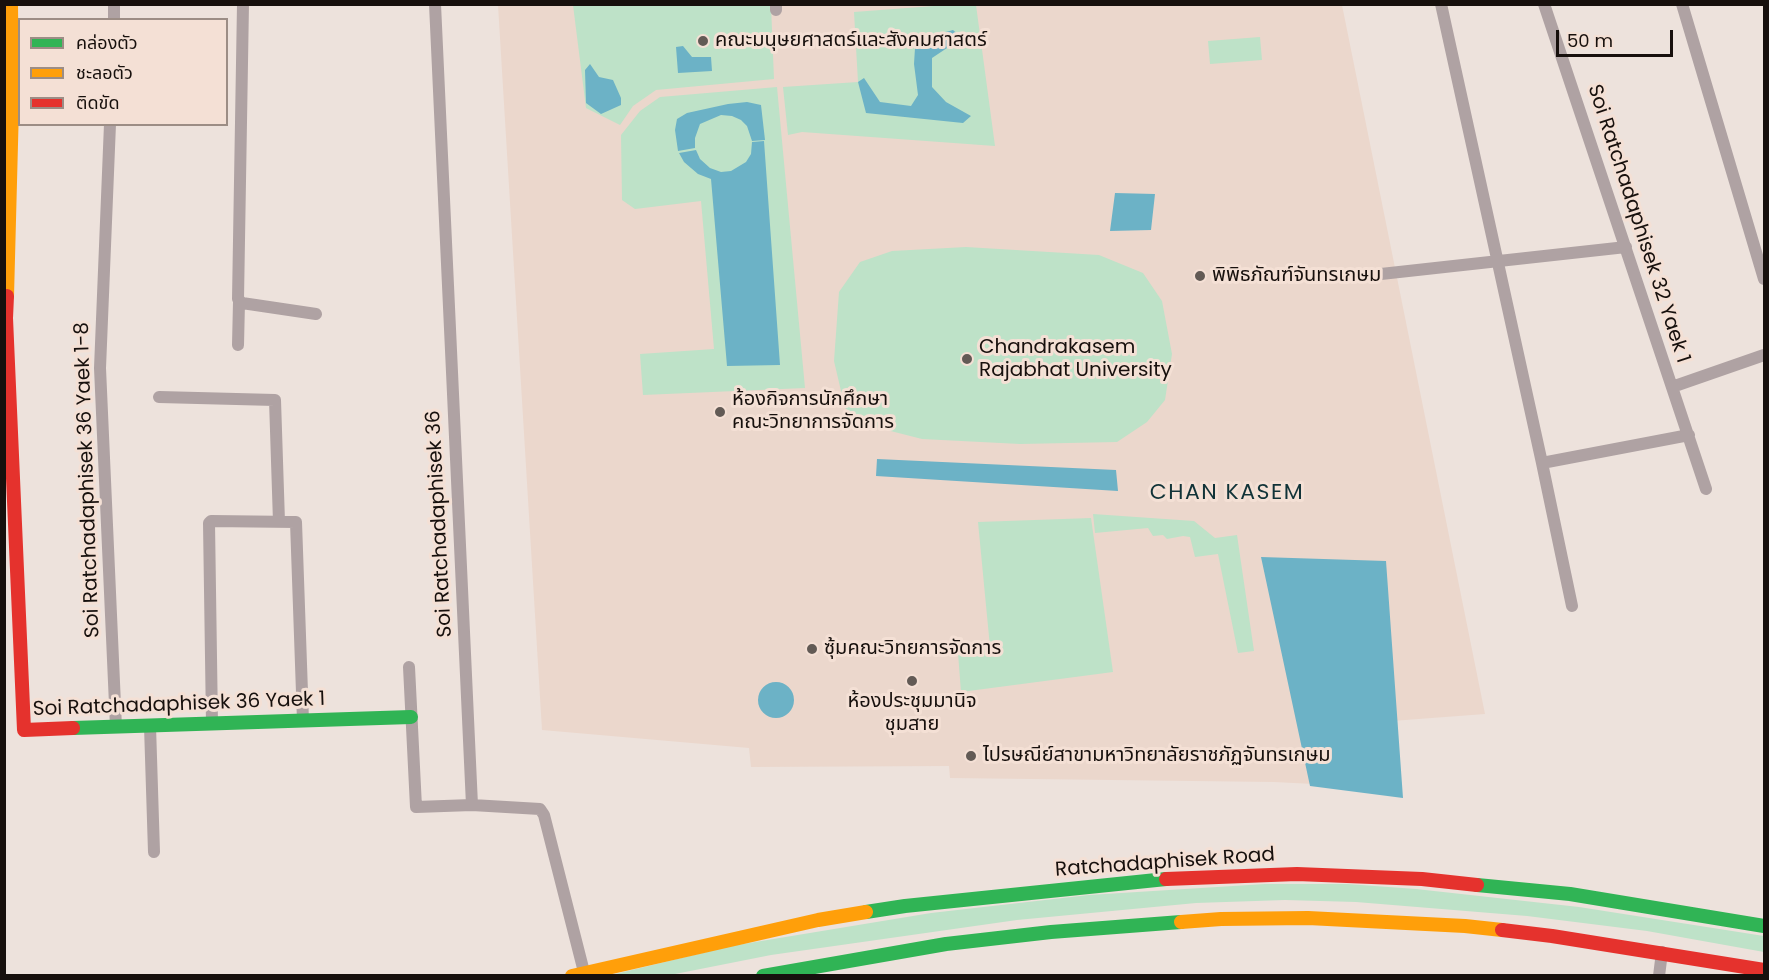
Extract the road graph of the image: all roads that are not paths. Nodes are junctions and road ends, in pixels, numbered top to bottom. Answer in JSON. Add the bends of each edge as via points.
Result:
{"nodes":[{"id":1,"x":11,"y":4,"type":"edge"},
{"id":2,"x":243,"y":4,"type":"edge"},
{"id":3,"x":435,"y":4,"type":"edge"},
{"id":4,"x":1441,"y":4,"type":"edge"},
{"id":5,"x":1544,"y":4,"type":"edge"},
{"id":6,"x":1682,"y":4,"type":"edge"},
{"id":7,"x":16,"y":106,"type":"edge"},
{"id":8,"x":110,"y":126,"type":"edge"},
{"id":9,"x":1626,"y":247,"type":"junction"},
{"id":10,"x":1497,"y":262,"type":"junction"},
{"id":11,"x":1381,"y":274,"type":"dead end"},
{"id":12,"x":1764,"y":279,"type":"edge"},
{"id":13,"x":239,"y":302,"type":"junction"},
{"id":14,"x":315,"y":314,"type":"dead end"},
{"id":15,"x":238,"y":345,"type":"dead end"},
{"id":16,"x":1764,"y":355,"type":"edge"},
{"id":17,"x":1672,"y":387,"type":"junction"},
{"id":18,"x":159,"y":398,"type":"dead end"},
{"id":19,"x":1689,"y":435,"type":"junction"},
{"id":20,"x":1542,"y":463,"type":"junction"},
{"id":21,"x":1706,"y":489,"type":"dead end"},
{"id":22,"x":279,"y":522,"type":"junction"},
{"id":23,"x":1572,"y":606,"type":"dead end"},
{"id":24,"x":409,"y":667,"type":"dead end"},
{"id":25,"x":411,"y":717,"type":"junction"},
{"id":26,"x":303,"y":721,"type":"junction"},
{"id":27,"x":212,"y":724,"type":"junction"},
{"id":28,"x":150,"y":726,"type":"junction"},
{"id":29,"x":116,"y":727,"type":"junction"},
{"id":30,"x":472,"y":805,"type":"junction"},
{"id":31,"x":154,"y":852,"type":"dead end"},
{"id":32,"x":1764,"y":926,"type":"edge"},
{"id":33,"x":1662,"y":952,"type":"junction"},
{"id":34,"x":1764,"y":970,"type":"edge"},
{"id":35,"x":578,"y":974,"type":"edge"},
{"id":36,"x":763,"y":975,"type":"edge"},
{"id":37,"x":1659,"y":975,"type":"edge"}],
"edges":[{"from":1,"to":7,"type":"main road","name":"Soi Ratchadaphisek 36 Yaek 1"},
{"from":2,"to":13,"type":"street"},
{"from":3,"to":30,"type":"street","name":"Soi Ratchadaphisek 36"},
{"from":4,"to":10,"type":"street"},
{"from":5,"to":9,"type":"street","name":"Soi Ratchadaphisek 32 Yaek 1"},
{"from":6,"to":12,"type":"street"},
{"from":7,"to":29,"type":"main road","name":"Soi Ratchadaphisek 36 Yaek 1","via":[[6,318],[24,730]]},
{"from":8,"to":29,"type":"street","name":"Soi Ratchadaphisek 36 Yaek 1-8","via":[[100,368]]},
{"from":9,"to":10,"type":"street"},
{"from":9,"to":17,"type":"street","name":"Soi Ratchadaphisek 32 Yaek 1"},
{"from":10,"to":11,"type":"street"},
{"from":10,"to":20,"type":"street"},
{"from":13,"to":14,"type":"street"},
{"from":13,"to":15,"type":"street"},
{"from":16,"to":17,"type":"street","name":"Soi Ratchadaphisek 32 Yaek 1"},
{"from":17,"to":19,"type":"street","name":"Soi Ratchadaphisek 32 Yaek 1"},
{"from":18,"to":22,"type":"street","via":[[275,400]]},
{"from":19,"to":20,"type":"street"},
{"from":19,"to":21,"type":"street","name":"Soi Ratchadaphisek 32 Yaek 1"},
{"from":20,"to":23,"type":"street"},
{"from":22,"to":26,"type":"street","via":[[296,522]]},
{"from":22,"to":27,"type":"street","via":[[209,521]]},
{"from":24,"to":25,"type":"street"},
{"from":25,"to":26,"type":"main road","name":"Soi Ratchadaphisek 36 Yaek 1"},
{"from":25,"to":30,"type":"street","via":[[416,807]]},
{"from":26,"to":27,"type":"main road","name":"Soi Ratchadaphisek 36 Yaek 1"},
{"from":27,"to":28,"type":"main road","name":"Soi Ratchadaphisek 36 Yaek 1"},
{"from":28,"to":29,"type":"main road","name":"Soi Ratchadaphisek 36 Yaek 1"},
{"from":28,"to":31,"type":"street"},
{"from":30,"to":35,"type":"street","via":[[533,807],[544,815]]},
{"from":32,"to":35,"type":"main road","name":"Ratchadaphisek Road","via":[[1570,894],[1422,879],[1298,874],[1189,878],[905,906],[792,925]]},
{"from":33,"to":34,"type":"main road"},
{"from":33,"to":36,"type":"main road","via":[[1465,926],[1308,918],[1232,919],[946,944]]},
{"from":33,"to":37,"type":"street"}]}
